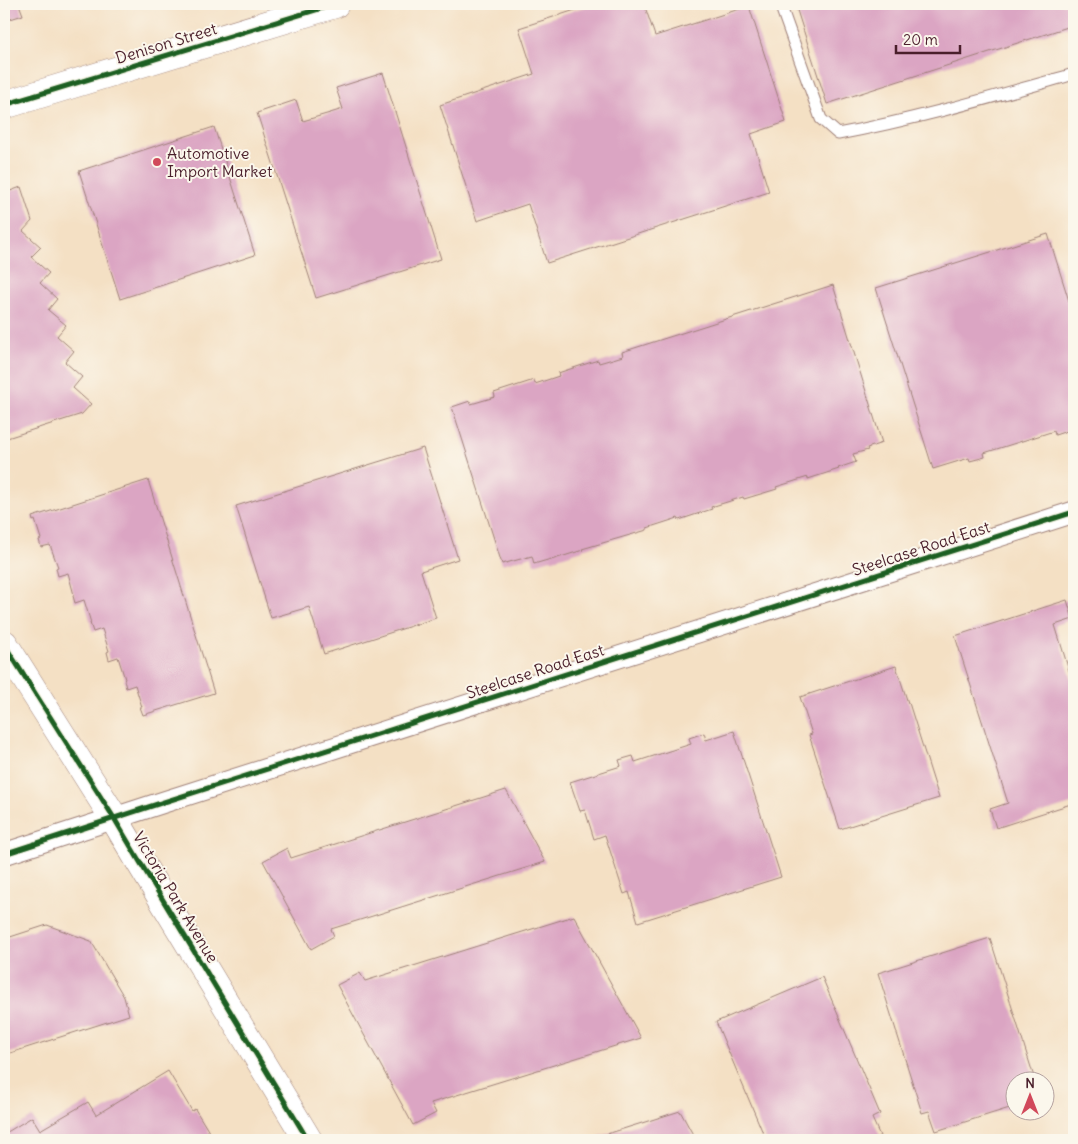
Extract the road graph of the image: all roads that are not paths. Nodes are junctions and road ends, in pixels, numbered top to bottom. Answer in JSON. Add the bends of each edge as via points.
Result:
{"nodes":[{"id":1,"x":335,"y":4,"type":"edge"},
{"id":2,"x":780,"y":4,"type":"edge"},
{"id":3,"x":1074,"y":74,"type":"edge"},
{"id":4,"x":4,"y":105,"type":"edge"},
{"id":5,"x":1074,"y":512,"type":"edge"},
{"id":6,"x":4,"y":644,"type":"edge"},
{"id":7,"x":114,"y":818,"type":"junction"},
{"id":8,"x":4,"y":854,"type":"edge"},
{"id":9,"x":308,"y":1140,"type":"edge"}],
"edges":[{"from":1,"to":4,"type":"street","name":"Denison Street"},
{"from":2,"to":3,"type":"lane","via":[[821,119],[838,134],[882,126]]},
{"from":5,"to":7,"type":"street","name":"Steelcase Road East"},
{"from":6,"to":7,"type":"street","name":"Victoria Park Avenue"},
{"from":7,"to":8,"type":"street","name":"Steelcase Road East"},
{"from":7,"to":9,"type":"street","name":"Victoria Park Avenue"}]}
